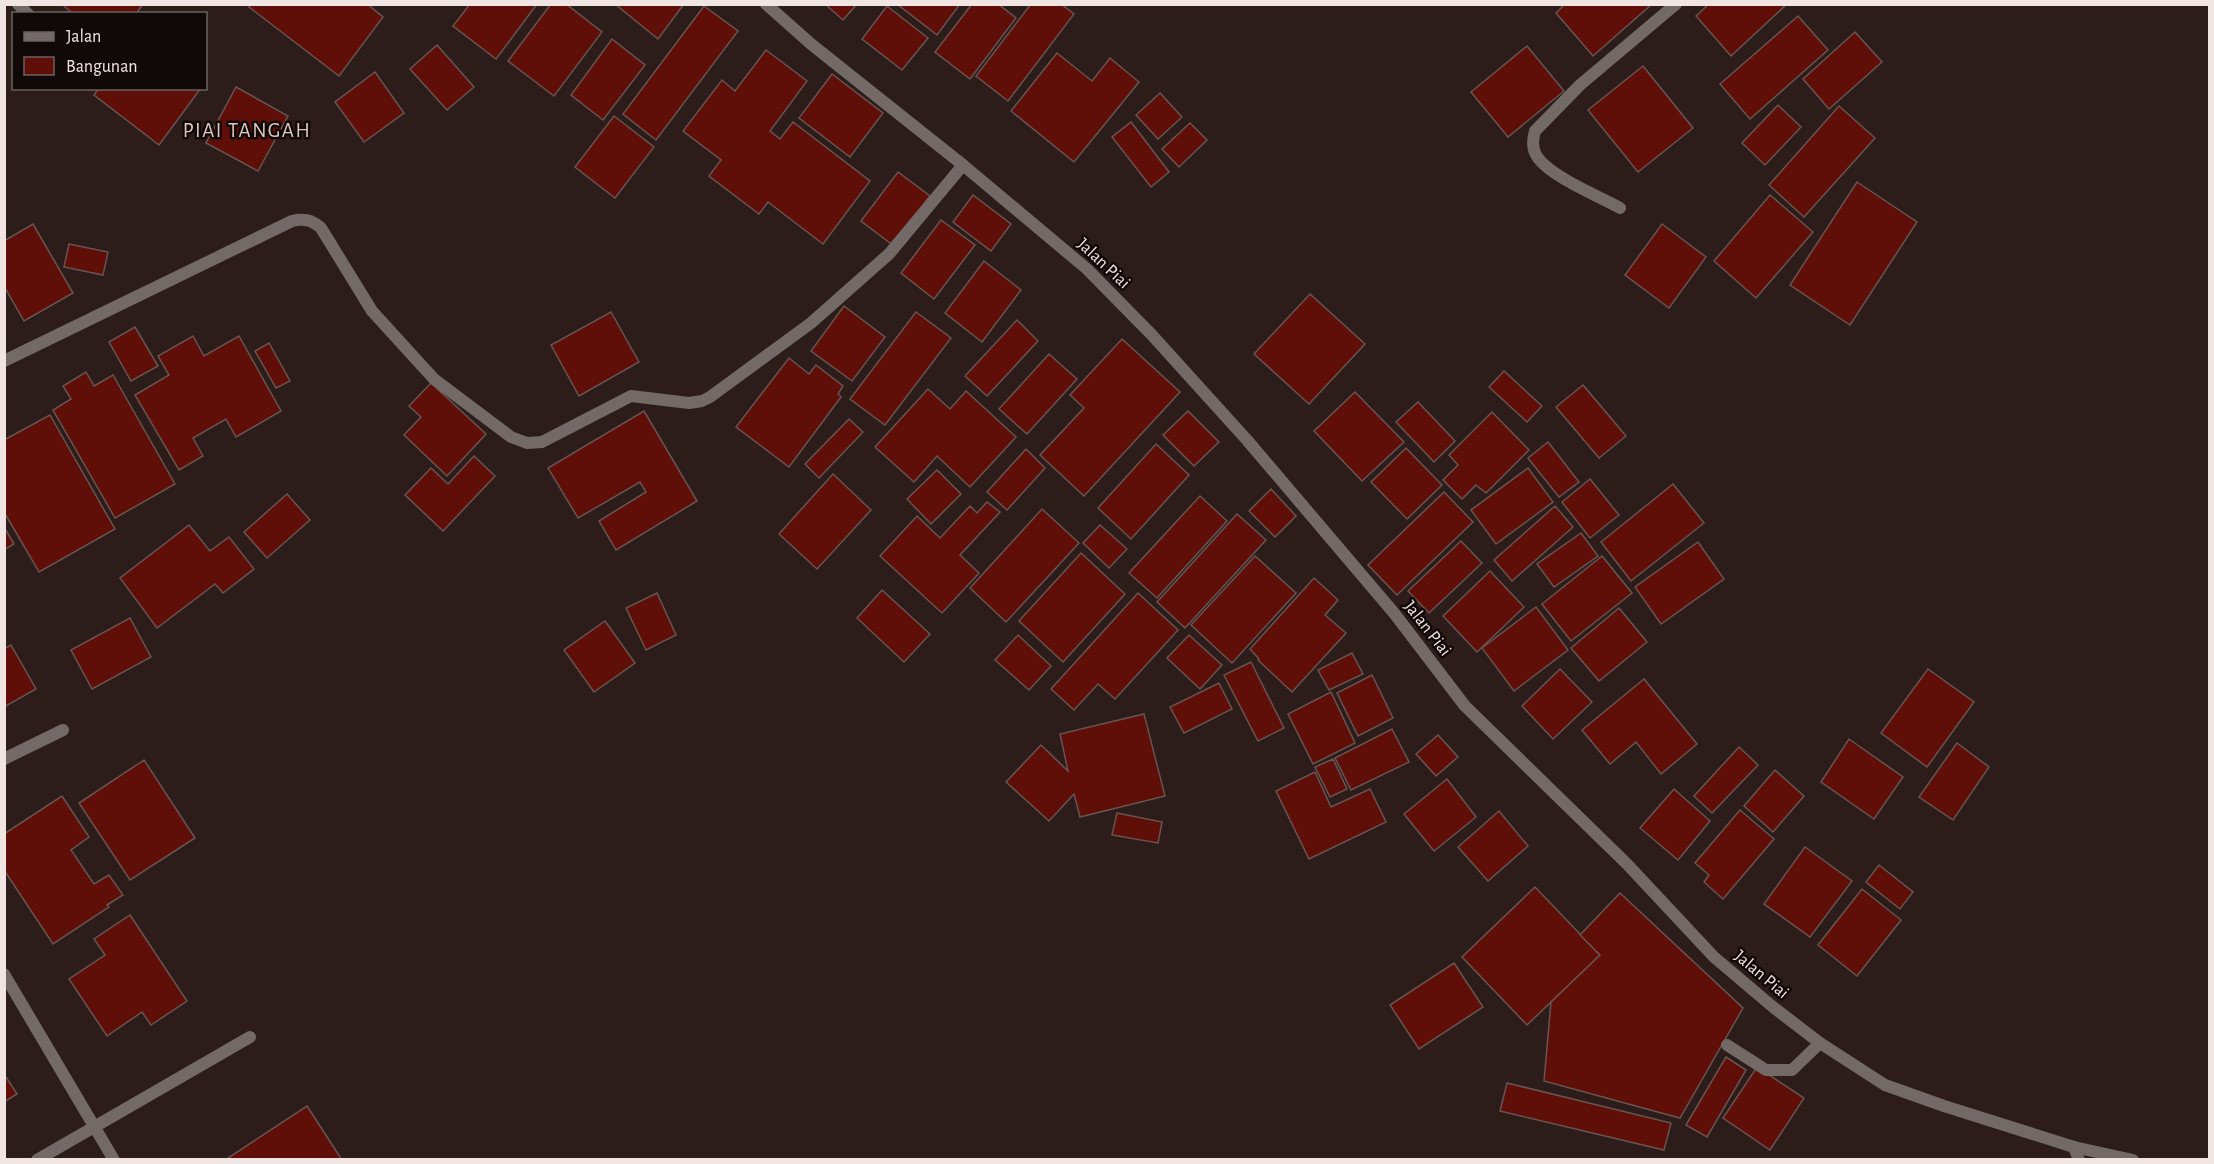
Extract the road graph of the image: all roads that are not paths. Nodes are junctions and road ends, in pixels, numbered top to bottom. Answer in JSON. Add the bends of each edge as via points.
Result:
{"nodes":[{"id":1,"x":766,"y":4,"type":"edge"},
{"id":2,"x":1676,"y":4,"type":"edge"},
{"id":3,"x":963,"y":165,"type":"junction"},
{"id":4,"x":1620,"y":208,"type":"dead end"},
{"id":5,"x":4,"y":361,"type":"edge"},
{"id":6,"x":63,"y":729,"type":"dead end"},
{"id":7,"x":4,"y":759,"type":"edge"},
{"id":8,"x":4,"y":974,"type":"edge"},
{"id":9,"x":250,"y":1037,"type":"dead end"},
{"id":10,"x":1820,"y":1043,"type":"junction"},
{"id":11,"x":1727,"y":1045,"type":"dead end"},
{"id":12,"x":93,"y":1126,"type":"junction"},
{"id":13,"x":2074,"y":1147,"type":"junction"},
{"id":14,"x":37,"y":1160,"type":"edge"},
{"id":15,"x":114,"y":1160,"type":"edge"},
{"id":16,"x":2079,"y":1160,"type":"edge"},
{"id":17,"x":2133,"y":1160,"type":"edge"}],
"edges":[{"from":1,"to":3,"type":"street","name":"Jalan Piai"},
{"from":2,"to":4,"type":"street","via":[[1580,85],[1535,131],[1532,140],[1539,159],[1557,174]]},
{"from":3,"to":5,"type":"street","via":[[889,254],[811,323],[711,397],[689,403],[631,396],[542,442],[511,437],[434,380],[372,311],[321,228],[310,220],[292,221]]},
{"from":3,"to":10,"type":"street","name":"Jalan Piai","via":[[1087,269],[1151,333],[1394,613],[1465,706],[1627,864],[1714,957]]},
{"from":6,"to":7,"type":"street"},
{"from":8,"to":12,"type":"street"},
{"from":9,"to":12,"type":"street"},
{"from":10,"to":11,"type":"street","via":[[1792,1070],[1766,1070]]},
{"from":10,"to":13,"type":"street","name":"Jalan Piai","via":[[1885,1085]]},
{"from":12,"to":14,"type":"street"},
{"from":12,"to":15,"type":"street"},
{"from":13,"to":16,"type":"street"},
{"from":13,"to":17,"type":"street","name":"Jalan Piai"}]}
